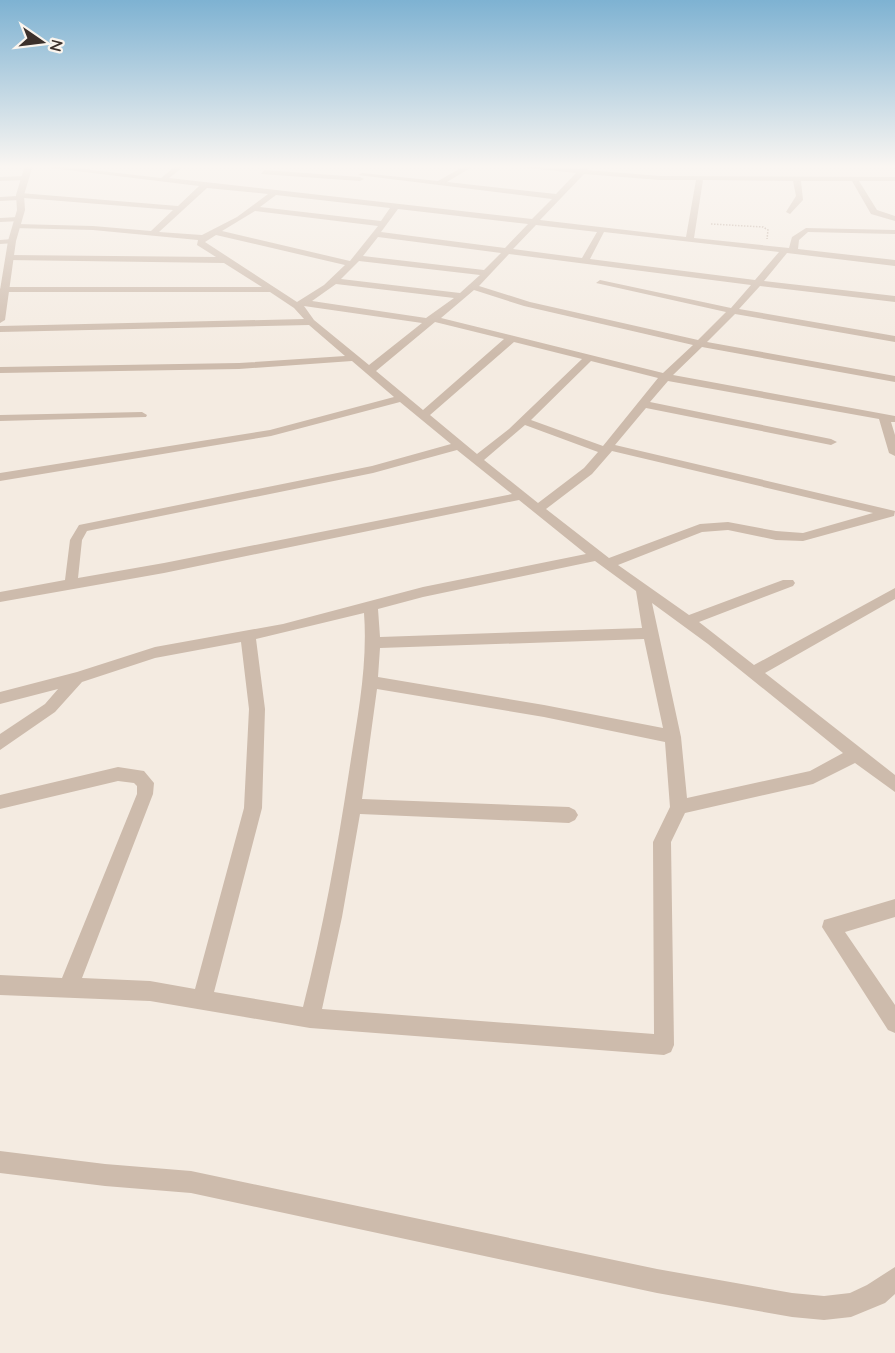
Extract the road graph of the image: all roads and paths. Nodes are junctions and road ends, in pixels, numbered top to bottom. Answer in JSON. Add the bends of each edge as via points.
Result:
{"nodes":[{"id":1,"x":15,"y":228,"type":"edge"},
{"id":2,"x":86,"y":228,"type":"edge"},
{"id":3,"x":158,"y":228,"type":"edge"},
{"id":4,"x":222,"y":228,"type":"edge"},
{"id":5,"x":381,"y":228,"type":"edge"},
{"id":6,"x":529,"y":228,"type":"edge"},
{"id":7,"x":581,"y":228,"type":"edge"},
{"id":8,"x":691,"y":228,"type":"edge"},
{"id":9,"x":766,"y":228,"type":"edge"},
{"id":10,"x":602,"y":231,"type":"junction"},
{"id":11,"x":215,"y":232,"type":"junction"},
{"id":12,"x":895,"y":232,"type":"edge"},
{"id":13,"x":153,"y":233,"type":"junction"},
{"id":14,"x":377,"y":234,"type":"junction"},
{"id":15,"x":202,"y":238,"type":"junction"},
{"id":16,"x":12,"y":241,"type":"junction"},
{"id":17,"x":689,"y":241,"type":"junction"},
{"id":18,"x":0,"y":242,"type":"edge"},
{"id":19,"x":508,"y":250,"type":"junction"},
{"id":20,"x":769,"y":250,"type":"junction"},
{"id":21,"x":789,"y":252,"type":"junction"},
{"id":22,"x":226,"y":260,"type":"junction"},
{"id":23,"x":355,"y":261,"type":"junction"},
{"id":24,"x":585,"y":261,"type":"junction"},
{"id":25,"x":895,"y":263,"type":"edge"},
{"id":26,"x":6,"y":264,"type":"edge"},
{"id":27,"x":486,"y":273,"type":"junction"},
{"id":28,"x":336,"y":281,"type":"junction"},
{"id":29,"x":760,"y":281,"type":"junction"},
{"id":30,"x":600,"y":283,"type":"dead end"},
{"id":31,"x":473,"y":287,"type":"junction"},
{"id":32,"x":268,"y":290,"type":"junction"},
{"id":33,"x":3,"y":291,"type":"edge"},
{"id":34,"x":462,"y":296,"type":"junction"},
{"id":35,"x":895,"y":299,"type":"edge"},
{"id":36,"x":301,"y":304,"type":"junction"},
{"id":37,"x":733,"y":311,"type":"junction"},
{"id":38,"x":0,"y":320,"type":"edge"},
{"id":39,"x":429,"y":320,"type":"junction"},
{"id":40,"x":310,"y":322,"type":"junction"},
{"id":41,"x":0,"y":329,"type":"edge"},
{"id":42,"x":512,"y":339,"type":"junction"},
{"id":43,"x":895,"y":339,"type":"edge"},
{"id":44,"x":701,"y":344,"type":"junction"},
{"id":45,"x":356,"y":358,"type":"junction"},
{"id":46,"x":589,"y":358,"type":"junction"},
{"id":47,"x":0,"y":370,"type":"edge"},
{"id":48,"x":370,"y":370,"type":"junction"},
{"id":49,"x":665,"y":377,"type":"junction"},
{"id":50,"x":895,"y":379,"type":"edge"},
{"id":51,"x":402,"y":398,"type":"junction"},
{"id":52,"x":644,"y":404,"type":"junction"},
{"id":53,"x":142,"y":415,"type":"dead end"},
{"id":54,"x":424,"y":415,"type":"junction"},
{"id":55,"x":0,"y":418,"type":"edge"},
{"id":56,"x":890,"y":419,"type":"edge"},
{"id":57,"x":524,"y":421,"type":"junction"},
{"id":58,"x":831,"y":442,"type":"dead end"},
{"id":59,"x":461,"y":445,"type":"junction"},
{"id":60,"x":608,"y":449,"type":"junction"},
{"id":61,"x":895,"y":453,"type":"edge"},
{"id":62,"x":477,"y":459,"type":"junction"},
{"id":63,"x":0,"y":477,"type":"edge"},
{"id":64,"x":522,"y":496,"type":"junction"},
{"id":65,"x":540,"y":508,"type":"junction"},
{"id":66,"x":892,"y":513,"type":"edge"},
{"id":67,"x":602,"y":560,"type":"junction"},
{"id":68,"x":788,"y":583,"type":"dead end"},
{"id":69,"x":71,"y":584,"type":"junction"},
{"id":70,"x":644,"y":590,"type":"junction"},
{"id":71,"x":895,"y":593,"type":"edge"},
{"id":72,"x":0,"y":597,"type":"edge"},
{"id":73,"x":371,"y":607,"type":"junction"},
{"id":74,"x":688,"y":621,"type":"junction"},
{"id":75,"x":650,"y":633,"type":"junction"},
{"id":76,"x":248,"y":637,"type":"junction"},
{"id":77,"x":375,"y":643,"type":"junction"},
{"id":78,"x":754,"y":672,"type":"junction"},
{"id":79,"x":77,"y":678,"type":"junction"},
{"id":80,"x":371,"y":682,"type":"junction"},
{"id":81,"x":0,"y":698,"type":"edge"},
{"id":82,"x":673,"y":737,"type":"junction"},
{"id":83,"x":0,"y":744,"type":"edge"},
{"id":84,"x":857,"y":754,"type":"junction"},
{"id":85,"x":895,"y":785,"type":"edge"},
{"id":86,"x":0,"y":802,"type":"edge"},
{"id":87,"x":353,"y":806,"type":"junction"},
{"id":88,"x":679,"y":807,"type":"junction"},
{"id":89,"x":569,"y":815,"type":"dead end"},
{"id":90,"x":895,"y":908,"type":"edge"},
{"id":91,"x":0,"y":985,"type":"edge"},
{"id":92,"x":68,"y":988,"type":"junction"},
{"id":93,"x":202,"y":999,"type":"junction"},
{"id":94,"x":310,"y":1018,"type":"junction"},
{"id":95,"x":895,"y":1023,"type":"edge"},
{"id":96,"x":0,"y":1162,"type":"edge"},
{"id":97,"x":895,"y":1279,"type":"edge"}],
"edges":[{"from":1,"to":16,"type":"street"},
{"from":2,"to":13,"type":"street"},
{"from":3,"to":13,"type":"street"},
{"from":4,"to":11,"type":"street"},
{"from":5,"to":14,"type":"street"},
{"from":6,"to":19,"type":"street"},
{"from":7,"to":10,"type":"street"},
{"from":8,"to":17,"type":"street"},
{"from":9,"to":20,"type":"path"},
{"from":10,"to":17,"type":"street"},
{"from":10,"to":24,"type":"street"},
{"from":11,"to":15,"type":"street"},
{"from":11,"to":23,"type":"street"},
{"from":12,"to":21,"type":"street","via":[[806,230],[795,239]]},
{"from":13,"to":15,"type":"street"},
{"from":14,"to":19,"type":"street"},
{"from":14,"to":23,"type":"street"},
{"from":15,"to":22,"type":"street","via":[[200,243]]},
{"from":16,"to":18,"type":"street"},
{"from":16,"to":26,"type":"street"},
{"from":17,"to":20,"type":"street"},
{"from":19,"to":24,"type":"street"},
{"from":19,"to":27,"type":"street"},
{"from":20,"to":21,"type":"street"},
{"from":21,"to":25,"type":"street"},
{"from":21,"to":29,"type":"street"},
{"from":22,"to":26,"type":"street"},
{"from":22,"to":32,"type":"street"},
{"from":23,"to":27,"type":"street"},
{"from":23,"to":28,"type":"street"},
{"from":24,"to":29,"type":"street"},
{"from":26,"to":33,"type":"street"},
{"from":27,"to":31,"type":"street"},
{"from":28,"to":34,"type":"street"},
{"from":28,"to":36,"type":"street"},
{"from":29,"to":35,"type":"street"},
{"from":29,"to":37,"type":"street"},
{"from":30,"to":37,"type":"street"},
{"from":31,"to":34,"type":"street"},
{"from":31,"to":44,"type":"street","via":[[527,304]]},
{"from":32,"to":33,"type":"street"},
{"from":32,"to":36,"type":"street"},
{"from":33,"to":38,"type":"street"},
{"from":34,"to":39,"type":"street"},
{"from":36,"to":39,"type":"street"},
{"from":36,"to":40,"type":"street"},
{"from":37,"to":43,"type":"street"},
{"from":37,"to":44,"type":"street"},
{"from":39,"to":42,"type":"street"},
{"from":39,"to":48,"type":"street"},
{"from":40,"to":41,"type":"street"},
{"from":40,"to":45,"type":"street"},
{"from":42,"to":46,"type":"street"},
{"from":42,"to":54,"type":"street"},
{"from":44,"to":49,"type":"street"},
{"from":44,"to":50,"type":"street"},
{"from":45,"to":47,"type":"street","via":[[239,366]]},
{"from":45,"to":48,"type":"street"},
{"from":46,"to":49,"type":"street"},
{"from":46,"to":57,"type":"street"},
{"from":48,"to":51,"type":"street"},
{"from":49,"to":52,"type":"street"},
{"from":49,"to":56,"type":"street"},
{"from":51,"to":54,"type":"street"},
{"from":51,"to":63,"type":"street","via":[[271,433]]},
{"from":52,"to":58,"type":"street"},
{"from":52,"to":60,"type":"street"},
{"from":53,"to":55,"type":"street"},
{"from":54,"to":59,"type":"street"},
{"from":56,"to":61,"type":"street"},
{"from":57,"to":60,"type":"street"},
{"from":57,"to":62,"type":"street"},
{"from":59,"to":62,"type":"street"},
{"from":59,"to":69,"type":"street","via":[[373,469],[83,528],[76,540]]},
{"from":60,"to":65,"type":"street","via":[[577,481]]},
{"from":60,"to":66,"type":"street"},
{"from":62,"to":64,"type":"street"},
{"from":64,"to":65,"type":"street"},
{"from":64,"to":69,"type":"street"},
{"from":65,"to":67,"type":"street"},
{"from":66,"to":67,"type":"street","via":[[789,538],[716,525]]},
{"from":67,"to":70,"type":"street"},
{"from":67,"to":73,"type":"street","via":[[496,575]]},
{"from":68,"to":74,"type":"street"},
{"from":69,"to":72,"type":"street"},
{"from":70,"to":74,"type":"street"},
{"from":70,"to":75,"type":"street"},
{"from":71,"to":78,"type":"street"},
{"from":73,"to":76,"type":"street"},
{"from":73,"to":77,"type":"street"},
{"from":74,"to":78,"type":"street"},
{"from":75,"to":77,"type":"street"},
{"from":75,"to":82,"type":"street"},
{"from":76,"to":79,"type":"street","via":[[155,653]]},
{"from":76,"to":93,"type":"street","via":[[256,709],[253,808]]},
{"from":77,"to":80,"type":"street"},
{"from":78,"to":84,"type":"street"},
{"from":79,"to":81,"type":"street"},
{"from":79,"to":83,"type":"street","via":[[50,708]]},
{"from":80,"to":82,"type":"street"},
{"from":80,"to":87,"type":"street"},
{"from":82,"to":88,"type":"street"},
{"from":84,"to":85,"type":"street"},
{"from":84,"to":88,"type":"street","via":[[813,777]]},
{"from":86,"to":92,"type":"street","via":[[118,774],[138,776],[146,783]]},
{"from":87,"to":89,"type":"street"},
{"from":87,"to":94,"type":"street","via":[[331,939]]},
{"from":88,"to":94,"type":"street","via":[[662,842],[664,1045]]},
{"from":90,"to":95,"type":"street","via":[[831,927]]},
{"from":91,"to":92,"type":"street"},
{"from":92,"to":93,"type":"street","via":[[150,991]]},
{"from":93,"to":94,"type":"street"},
{"from":96,"to":97,"type":"street","via":[[191,1182],[657,1281],[792,1305],[851,1305],[876,1294]]}]}
